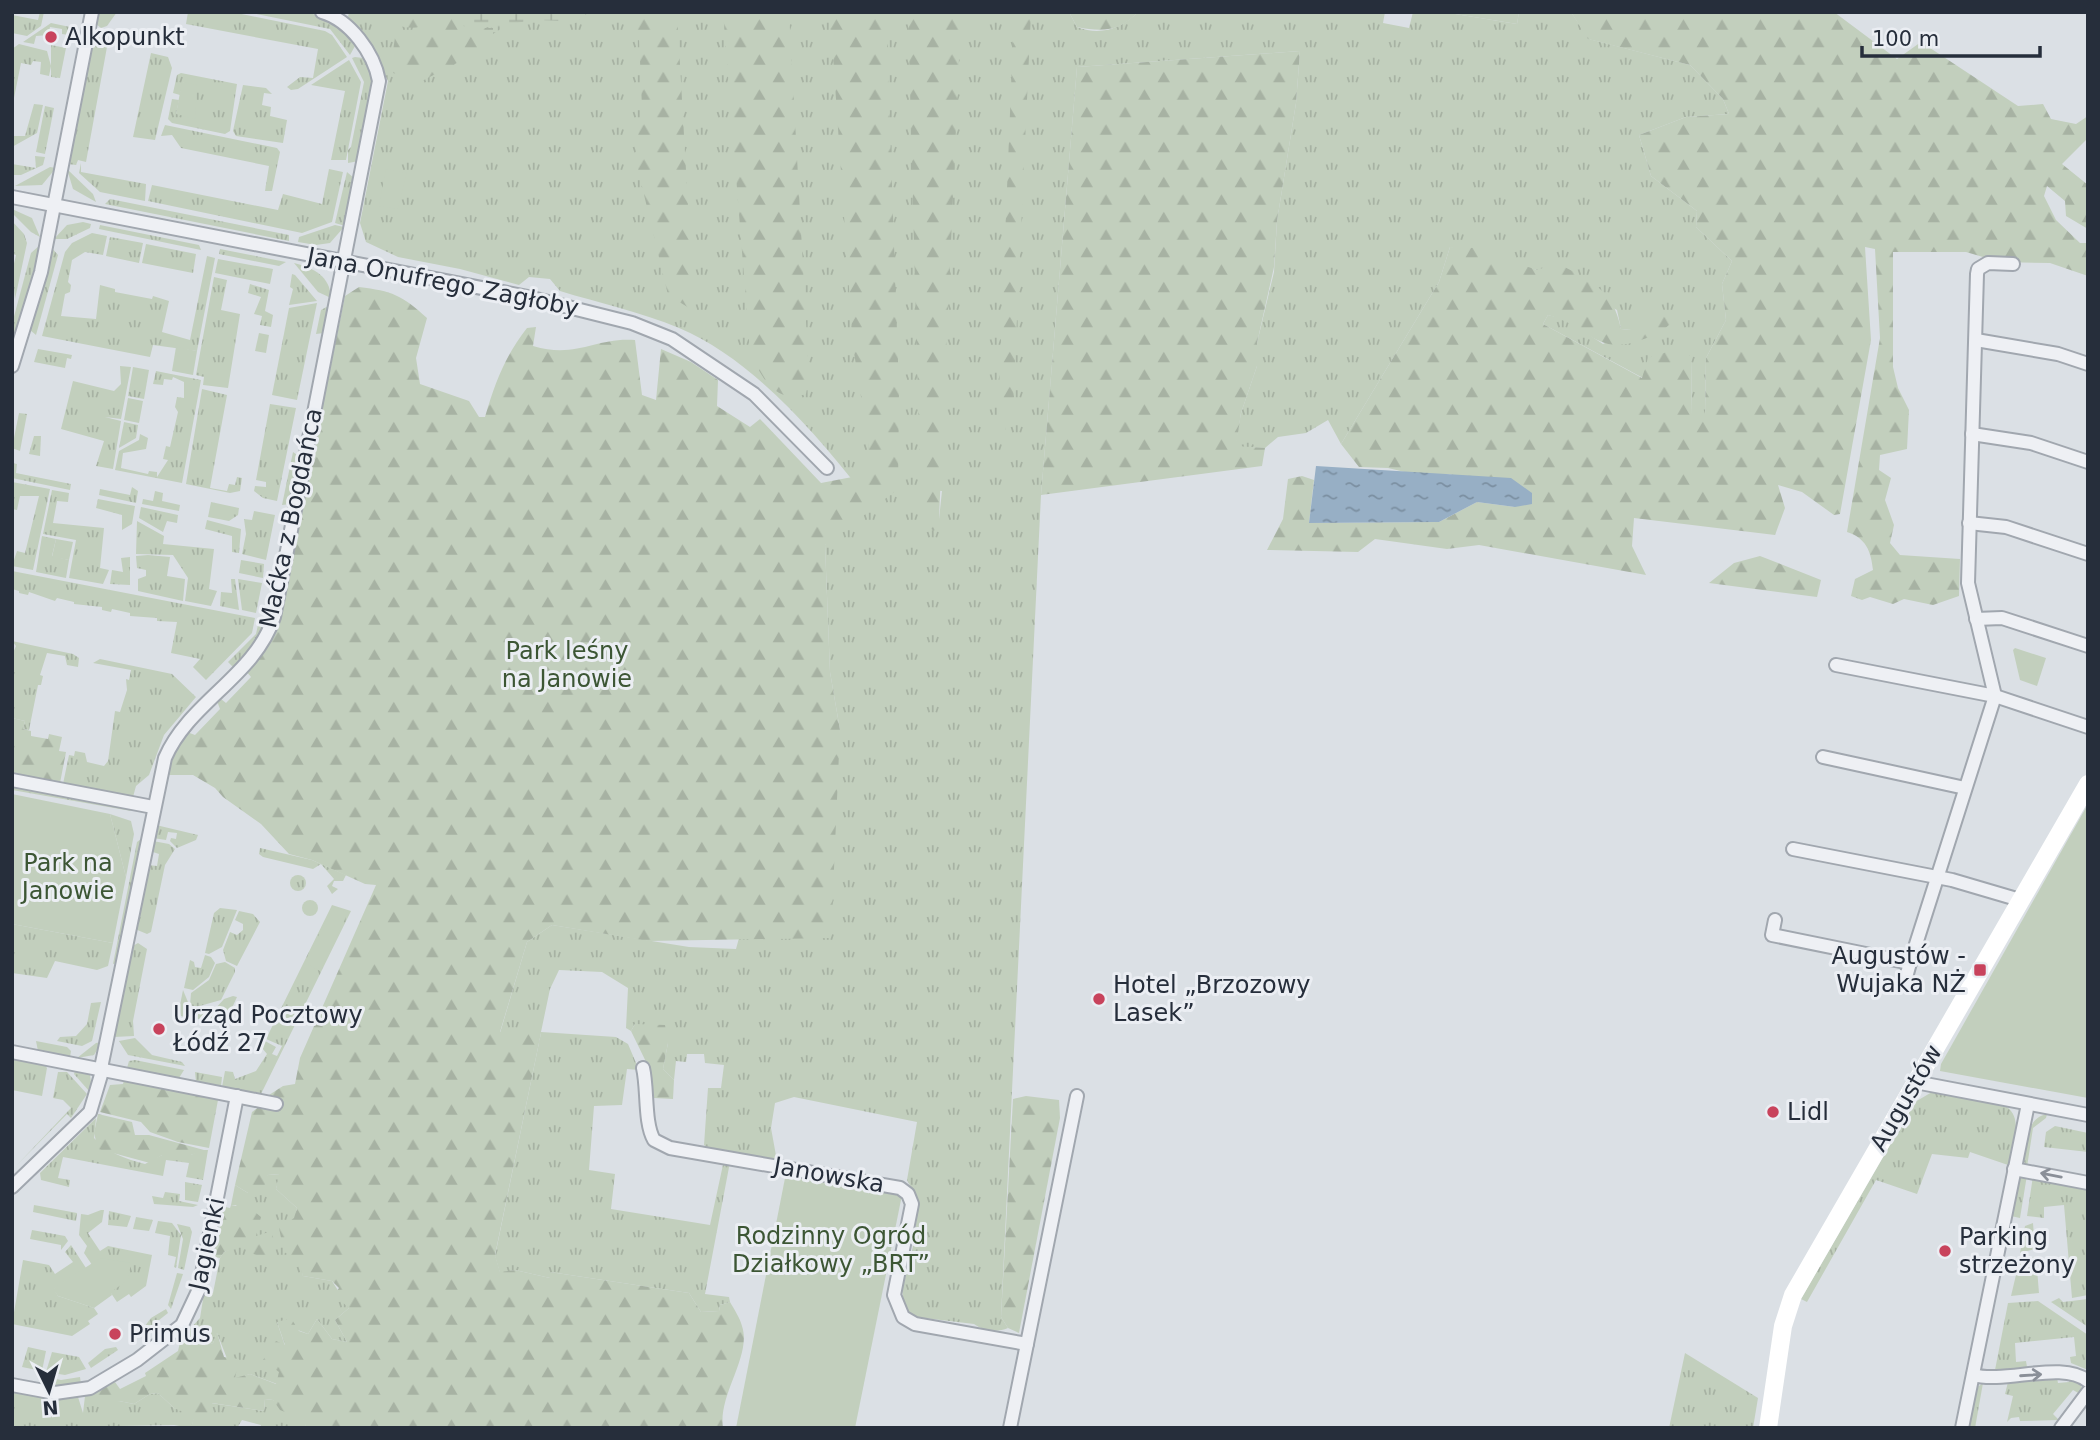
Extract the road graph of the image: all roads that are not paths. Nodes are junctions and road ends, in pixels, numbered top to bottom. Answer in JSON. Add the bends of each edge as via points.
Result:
{"nodes":[{"id":1,"x":92,"y":12,"type":"edge"},
{"id":2,"x":322,"y":12,"type":"edge"},
{"id":3,"x":12,"y":197,"type":"edge"},
{"id":4,"x":53,"y":204,"type":"junction"},
{"id":5,"x":343,"y":262,"type":"junction"},
{"id":6,"x":2013,"y":264,"type":"dead end"},
{"id":7,"x":1976,"y":340,"type":"junction"},
{"id":8,"x":2088,"y":364,"type":"edge"},
{"id":9,"x":12,"y":366,"type":"edge"},
{"id":10,"x":1972,"y":435,"type":"junction"},
{"id":11,"x":2088,"y":462,"type":"edge"},
{"id":12,"x":827,"y":468,"type":"dead end"},
{"id":13,"x":1969,"y":523,"type":"junction"},
{"id":14,"x":2088,"y":554,"type":"edge"},
{"id":15,"x":1976,"y":619,"type":"junction"},
{"id":16,"x":2088,"y":646,"type":"edge"},
{"id":17,"x":1836,"y":666,"type":"dead end"},
{"id":18,"x":1995,"y":696,"type":"junction"},
{"id":19,"x":2088,"y":727,"type":"edge"},
{"id":20,"x":1823,"y":757,"type":"dead end"},
{"id":21,"x":12,"y":780,"type":"edge"},
{"id":22,"x":2088,"y":784,"type":"edge"},
{"id":23,"x":1965,"y":788,"type":"junction"},
{"id":24,"x":153,"y":807,"type":"junction"},
{"id":25,"x":1793,"y":849,"type":"dead end"},
{"id":26,"x":1937,"y":879,"type":"junction"},
{"id":27,"x":2020,"y":900,"type":"junction"},
{"id":28,"x":1775,"y":920,"type":"dead end"},
{"id":29,"x":1910,"y":963,"type":"junction"},
{"id":30,"x":1905,"y":981,"type":"dead end"},
{"id":31,"x":12,"y":1052,"type":"edge"},
{"id":32,"x":102,"y":1068,"type":"junction"},
{"id":33,"x":643,"y":1068,"type":"dead end"},
{"id":34,"x":1915,"y":1082,"type":"junction"},
{"id":35,"x":237,"y":1096,"type":"junction"},
{"id":36,"x":1077,"y":1096,"type":"dead end"},
{"id":37,"x":276,"y":1104,"type":"dead end"},
{"id":38,"x":2028,"y":1104,"type":"junction"},
{"id":39,"x":2088,"y":1115,"type":"edge"},
{"id":40,"x":2014,"y":1169,"type":"junction"},
{"id":41,"x":2088,"y":1183,"type":"edge"},
{"id":42,"x":12,"y":1187,"type":"edge"},
{"id":43,"x":1027,"y":1344,"type":"junction"},
{"id":44,"x":1973,"y":1375,"type":"junction"},
{"id":45,"x":2088,"y":1381,"type":"edge"},
{"id":46,"x":12,"y":1384,"type":"edge"},
{"id":47,"x":2088,"y":1392,"type":"edge"},
{"id":48,"x":1010,"y":1428,"type":"edge"},
{"id":49,"x":1768,"y":1428,"type":"edge"},
{"id":50,"x":1962,"y":1428,"type":"edge"},
{"id":51,"x":2061,"y":1428,"type":"edge"}],
"edges":[{"from":1,"to":4,"type":"street"},
{"from":2,"to":5,"type":"street","name":"Maćka z Bogdańca","via":[[345,22],[372,61],[379,81]]},
{"from":3,"to":4,"type":"street","name":"Jana Onufrego Zagłoby"},
{"from":4,"to":5,"type":"street","name":"Jana Onufrego Zagłoby"},
{"from":4,"to":9,"type":"street","via":[[38,285]]},
{"from":5,"to":12,"type":"street","name":"Jana Onufrego Zagłoby","via":[[600,313],[657,332],[706,359],[754,394]]},
{"from":5,"to":24,"type":"street","name":"Maćka z Bogdańca","via":[[270,628],[259,649],[175,739],[165,758]]},
{"from":6,"to":7,"type":"street","via":[[1988,263],[1979,269]]},
{"from":7,"to":8,"type":"street"},
{"from":7,"to":10,"type":"street"},
{"from":10,"to":11,"type":"street","via":[[2031,443]]},
{"from":10,"to":13,"type":"street"},
{"from":13,"to":14,"type":"street","via":[[2006,527]]},
{"from":13,"to":15,"type":"street","via":[[1968,583]]},
{"from":15,"to":16,"type":"street","via":[[2002,618]]},
{"from":15,"to":18,"type":"street"},
{"from":17,"to":18,"type":"street"},
{"from":18,"to":19,"type":"street"},
{"from":18,"to":23,"type":"street"},
{"from":20,"to":23,"type":"street"},
{"from":21,"to":24,"type":"street"},
{"from":22,"to":27,"type":"street","name":"Augustów"},
{"from":23,"to":26,"type":"street"},
{"from":24,"to":32,"type":"street","name":"Maćka z Bogdańca"},
{"from":25,"to":26,"type":"street"},
{"from":26,"to":27,"type":"street"},
{"from":26,"to":29,"type":"street"},
{"from":27,"to":34,"type":"street","name":"Augustów"},
{"from":28,"to":29,"type":"street","via":[[1772,935]]},
{"from":29,"to":30,"type":"street"},
{"from":31,"to":32,"type":"street"},
{"from":32,"to":35,"type":"street"},
{"from":32,"to":42,"type":"street","via":[[86,1117]]},
{"from":33,"to":43,"type":"street","name":"Janowska","via":[[653,1140],[670,1148],[900,1188],[912,1204],[894,1295],[903,1317],[915,1324]]},
{"from":34,"to":38,"type":"street"},
{"from":34,"to":49,"type":"street","name":"Augustów","via":[[1789,1304]]},
{"from":35,"to":37,"type":"street"},
{"from":35,"to":46,"type":"street","name":"Jagienki","via":[[197,1296],[182,1325],[90,1388],[55,1393]]},
{"from":36,"to":43,"type":"street"},
{"from":38,"to":39,"type":"street"},
{"from":38,"to":40,"type":"street"},
{"from":41,"to":40,"type":"street","one_way":true},
{"from":40,"to":44,"type":"street"},
{"from":43,"to":48,"type":"street"},
{"from":44,"to":45,"type":"street","one_way":true,"via":[[2073,1372]]},
{"from":44,"to":50,"type":"street"},
{"from":47,"to":51,"type":"street"}]}
